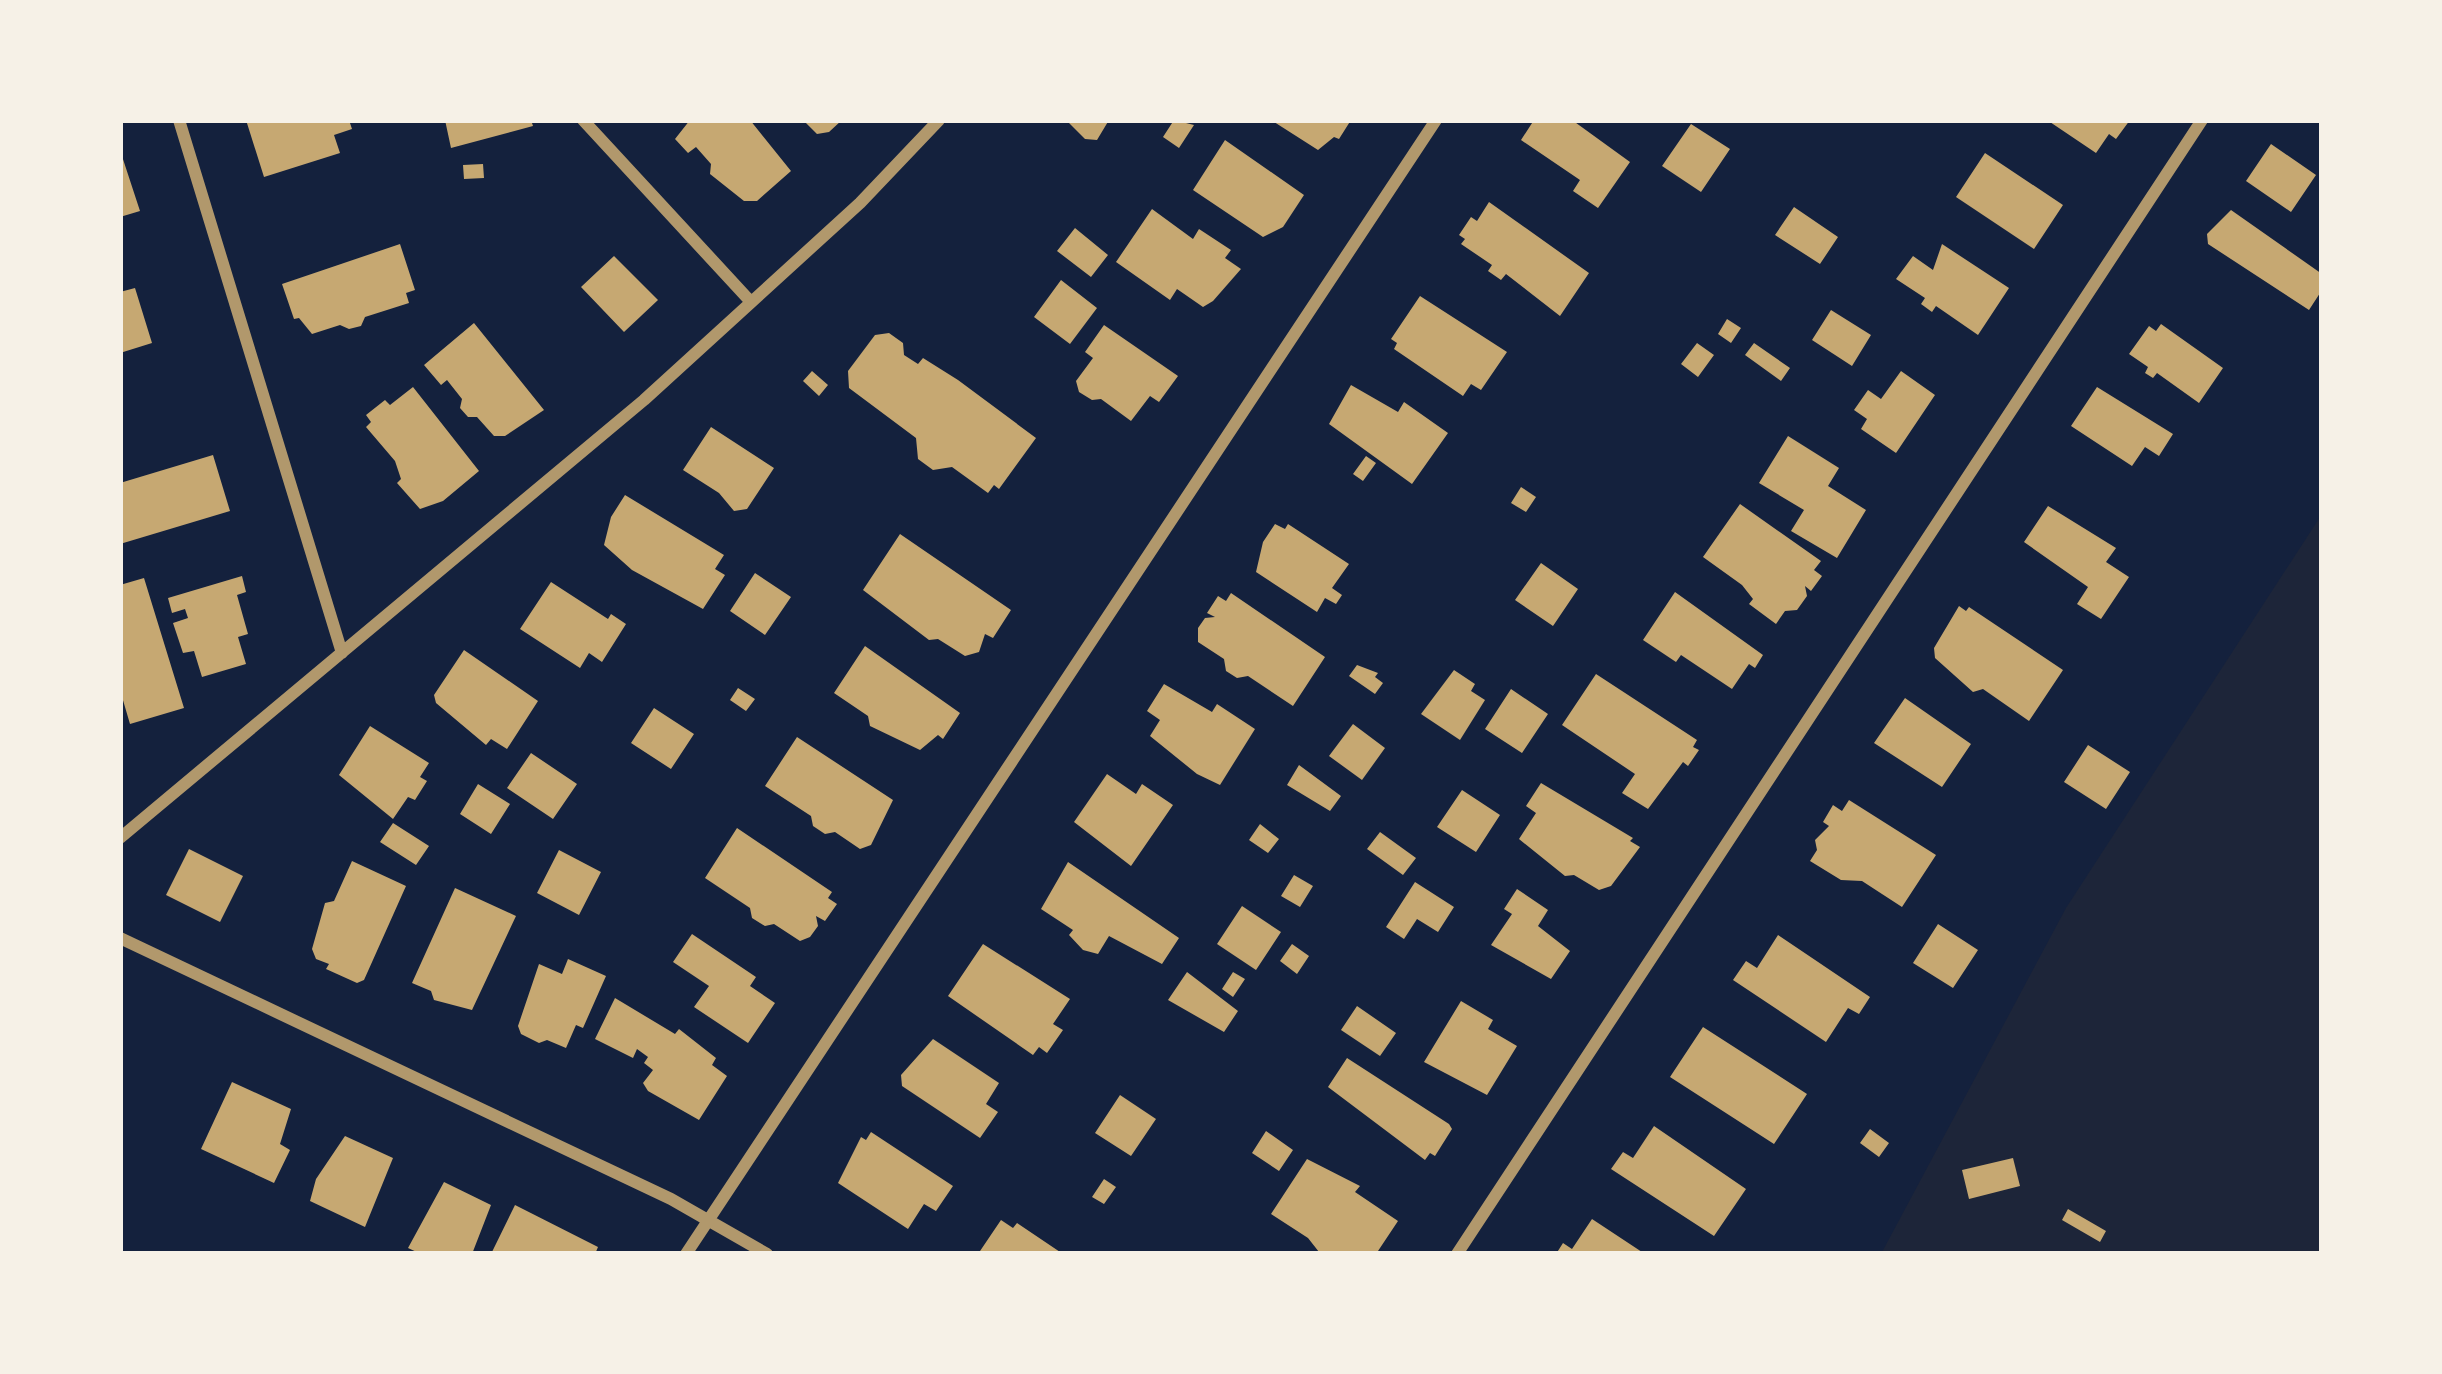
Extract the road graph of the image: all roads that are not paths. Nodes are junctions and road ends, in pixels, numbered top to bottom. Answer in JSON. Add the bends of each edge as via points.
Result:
{"nodes":[{"id":1,"x":179,"y":120,"type":"edge"},
{"id":2,"x":583,"y":120,"type":"edge"},
{"id":3,"x":939,"y":120,"type":"edge"},
{"id":4,"x":1436,"y":120,"type":"edge"},
{"id":5,"x":2202,"y":120,"type":"edge"},
{"id":6,"x":751,"y":302,"type":"junction"},
{"id":7,"x":342,"y":652,"type":"junction"},
{"id":8,"x":120,"y":838,"type":"edge"},
{"id":9,"x":120,"y":938,"type":"edge"},
{"id":10,"x":710,"y":1219,"type":"junction"},
{"id":11,"x":686,"y":1254,"type":"edge"},
{"id":12,"x":767,"y":1254,"type":"edge"},
{"id":13,"x":1457,"y":1254,"type":"edge"}],
"edges":[{"from":1,"to":7,"type":"street"},
{"from":2,"to":6,"type":"street"},
{"from":3,"to":6,"type":"street"},
{"from":4,"to":10,"type":"street"},
{"from":5,"to":13,"type":"street"},
{"from":6,"to":7,"type":"street"},
{"from":7,"to":8,"type":"street"},
{"from":9,"to":10,"type":"street"},
{"from":10,"to":11,"type":"street"},
{"from":10,"to":12,"type":"street"}]}
